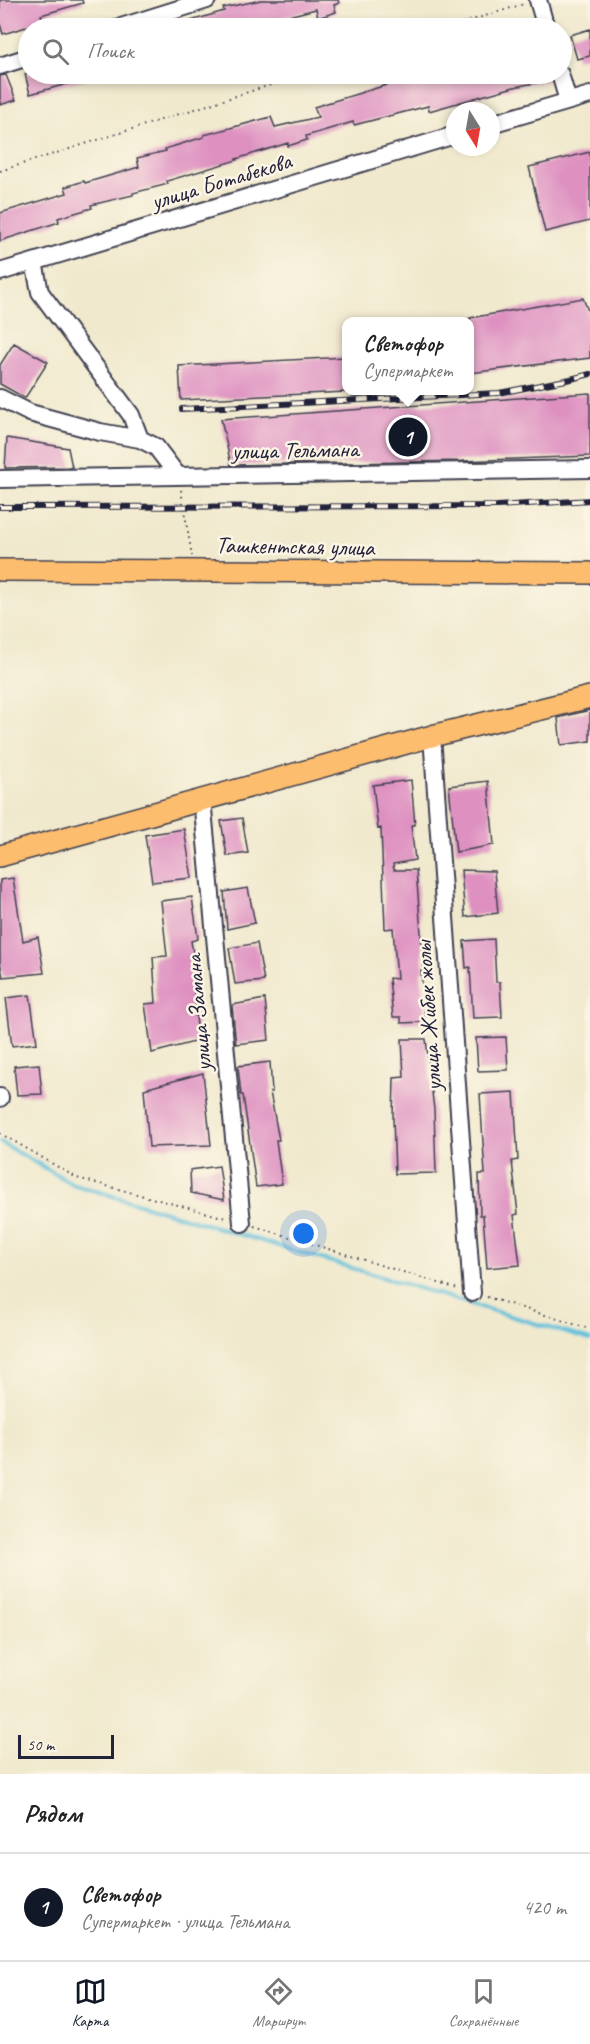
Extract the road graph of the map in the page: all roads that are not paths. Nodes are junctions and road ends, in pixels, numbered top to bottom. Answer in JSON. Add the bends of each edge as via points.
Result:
{"nodes":[{"id":1,"x":207,"y":0,"type":"edge"},
{"id":2,"x":531,"y":2,"type":"edge"},
{"id":3,"x":149,"y":18,"type":"edge"},
{"id":4,"x":540,"y":18,"type":"edge"},
{"id":5,"x":18,"y":60,"type":"edge"},
{"id":6,"x":0,"y":66,"type":"edge"},
{"id":7,"x":563,"y":84,"type":"edge"},
{"id":8,"x":590,"y":95,"type":"edge"},
{"id":9,"x":568,"y":101,"type":"junction"},
{"id":10,"x":500,"y":121,"type":"edge"},
{"id":11,"x":446,"y":138,"type":"edge"},
{"id":12,"x":34,"y":262,"type":"junction"},
{"id":13,"x":0,"y":272,"type":"edge"},
{"id":14,"x":0,"y":398,"type":"edge"},
{"id":15,"x":140,"y":439,"type":"junction"},
{"id":16,"x":590,"y":469,"type":"edge"},
{"id":17,"x":178,"y":476,"type":"junction"},
{"id":18,"x":0,"y":479,"type":"edge"},
{"id":19,"x":0,"y":570,"type":"edge"},
{"id":20,"x":590,"y":573,"type":"edge"},
{"id":21,"x":590,"y":697,"type":"edge"},
{"id":22,"x":432,"y":736,"type":"junction"},
{"id":23,"x":202,"y":799,"type":"junction"},
{"id":24,"x":0,"y":856,"type":"edge"},
{"id":25,"x":242,"y":1223,"type":"road end"},
{"id":26,"x":472,"y":1293,"type":"road end"}],
"edges":[{"from":1,"to":3,"type":"street"},
{"from":2,"to":4,"type":"street"},
{"from":5,"to":6,"type":"street"},
{"from":7,"to":9,"type":"street"},
{"from":8,"to":9,"type":"street"},
{"from":9,"to":10,"type":"street"},
{"from":11,"to":12,"type":"street","name":"улица Ботабекова"},
{"from":12,"to":13,"type":"street","name":"улица Ботабекова"},
{"from":12,"to":15,"type":"street","via":[[40,292],[131,415]]},
{"from":14,"to":15,"type":"street","via":[[30,413]]},
{"from":15,"to":17,"type":"street","via":[[156,447]]},
{"from":16,"to":17,"type":"street","name":"улица Тельмана"},
{"from":17,"to":18,"type":"street","name":"улица Тельмана"},
{"from":19,"to":20,"type":"main road","name":"Ташкентская улица"},
{"from":21,"to":22,"type":"main road"},
{"from":22,"to":23,"type":"main road"},
{"from":22,"to":26,"type":"street","name":"улица Жибек жолы"},
{"from":23,"to":24,"type":"main road"},
{"from":23,"to":25,"type":"street","name":"улица Замана"}]}
